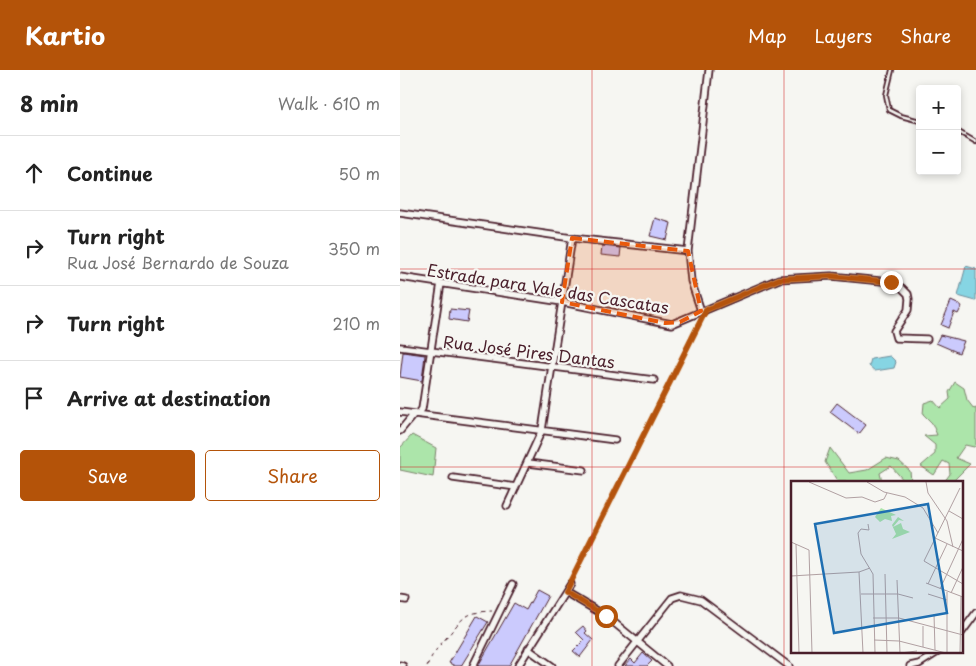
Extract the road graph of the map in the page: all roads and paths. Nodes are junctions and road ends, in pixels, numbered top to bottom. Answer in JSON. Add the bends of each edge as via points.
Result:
{"nodes":[{"id":1,"x":709,"y":70,"type":"edge"},
{"id":2,"x":892,"y":70,"type":"edge"},
{"id":3,"x":916,"y":120,"type":"edge"},
{"id":4,"x":961,"y":133,"type":"edge"},
{"id":5,"x":976,"y":142,"type":"edge"},
{"id":6,"x":400,"y":213,"type":"edge"},
{"id":7,"x":572,"y":238,"type":"junction"},
{"id":8,"x":688,"y":252,"type":"junction"},
{"id":9,"x":400,"y":277,"type":"edge"},
{"id":10,"x":441,"y":283,"type":"junction"},
{"id":11,"x":562,"y":302,"type":"junction"},
{"id":12,"x":703,"y":310,"type":"junction"},
{"id":13,"x":927,"y":339,"type":"dead end"},
{"id":14,"x":400,"y":347,"type":"edge"},
{"id":15,"x":430,"y":352,"type":"junction"},
{"id":16,"x":550,"y":367,"type":"junction"},
{"id":17,"x":654,"y":380,"type":"dead end"},
{"id":18,"x":400,"y":412,"type":"edge"},
{"id":19,"x":416,"y":414,"type":"junction"},
{"id":20,"x":542,"y":430,"type":"junction"},
{"id":21,"x":400,"y":431,"type":"edge"},
{"id":22,"x":614,"y":440,"type":"dead end"},
{"id":23,"x":528,"y":463,"type":"junction"},
{"id":24,"x":584,"y":470,"type":"dead end"},
{"id":25,"x":453,"y":478,"type":"dead end"},
{"id":26,"x":516,"y":487,"type":"junction"},
{"id":27,"x":507,"y":506,"type":"dead end"},
{"id":28,"x":513,"y":584,"type":"dead end"},
{"id":29,"x":570,"y":584,"type":"joint"},
{"id":30,"x":565,"y":592,"type":"junction"},
{"id":31,"x":500,"y":611,"type":"junction"},
{"id":32,"x":976,"y":613,"type":"edge"},
{"id":33,"x":964,"y":629,"type":"edge"},
{"id":34,"x":637,"y":643,"type":"junction"},
{"id":35,"x":528,"y":650,"type":"junction"},
{"id":36,"x":935,"y":654,"type":"edge"},
{"id":37,"x":426,"y":666,"type":"edge"},
{"id":38,"x":473,"y":666,"type":"edge"},
{"id":39,"x":518,"y":666,"type":"edge"},
{"id":40,"x":552,"y":666,"type":"edge"},
{"id":41,"x":618,"y":666,"type":"edge"},
{"id":42,"x":667,"y":666,"type":"edge"},
{"id":43,"x":789,"y":666,"type":"edge"},
{"id":44,"x":910,"y":666,"type":"edge"}],
"edges":[{"from":1,"to":8,"type":"street"},
{"from":2,"to":3,"type":"lane","via":[[886,95],[889,110]]},
{"from":4,"to":5,"type":"lane"},
{"from":6,"to":7,"type":"street"},
{"from":7,"to":8,"type":"street"},
{"from":7,"to":11,"type":"street"},
{"from":8,"to":12,"type":"street","via":[[691,281]]},
{"from":9,"to":10,"type":"street","name":"Estrada para Vale das Cascatas"},
{"from":10,"to":11,"type":"street","name":"Estrada para Vale das Cascatas"},
{"from":10,"to":15,"type":"street"},
{"from":11,"to":12,"type":"street","name":"Estrada para Vale das Cascatas","via":[[665,323],[680,322]]},
{"from":11,"to":16,"type":"street"},
{"from":12,"to":13,"type":"street","name":"Estrada para Vale das Cascatas","via":[[779,279],[831,276],[891,282],[902,288],[909,299],[908,310],[894,332],[896,338]]},
{"from":12,"to":29,"type":"path"},
{"from":14,"to":15,"type":"street","name":"Rua José Pires Dantas"},
{"from":15,"to":16,"type":"street","name":"Rua José Pires Dantas"},
{"from":15,"to":19,"type":"street","via":[[422,409]]},
{"from":16,"to":17,"type":"street","name":"Rua José Pires Dantas"},
{"from":16,"to":20,"type":"street"},
{"from":18,"to":19,"type":"street"},
{"from":19,"to":20,"type":"street"},
{"from":19,"to":21,"type":"street"},
{"from":20,"to":22,"type":"street"},
{"from":20,"to":23,"type":"street"},
{"from":23,"to":24,"type":"street"},
{"from":23,"to":26,"type":"street"},
{"from":25,"to":26,"type":"street"},
{"from":26,"to":27,"type":"street"},
{"from":28,"to":31,"type":"street"},
{"from":29,"to":30,"type":"street"},
{"from":30,"to":34,"type":"street","via":[[606,616]]},
{"from":30,"to":35,"type":"street"},
{"from":31,"to":37,"type":"path","via":[[478,611],[460,619]]},
{"from":31,"to":38,"type":"street"},
{"from":32,"to":33,"type":"street"},
{"from":34,"to":41,"type":"street"},
{"from":34,"to":42,"type":"street"},
{"from":34,"to":43,"type":"street","via":[[672,598],[687,596],[701,600]]},
{"from":35,"to":39,"type":"street"},
{"from":35,"to":40,"type":"street"},
{"from":36,"to":44,"type":"street"}]}
